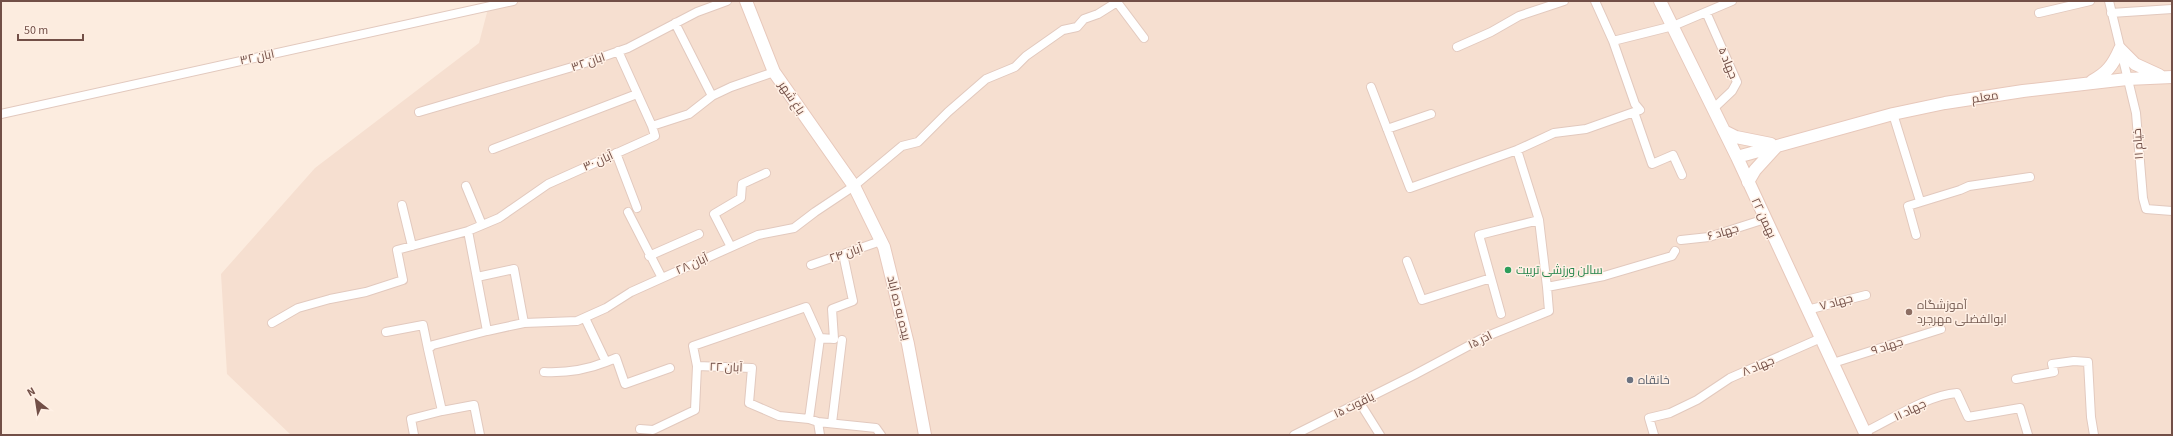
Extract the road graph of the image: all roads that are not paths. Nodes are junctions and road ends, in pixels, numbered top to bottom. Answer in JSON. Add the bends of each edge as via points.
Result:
{"nodes":[{"id":1,"x":513,"y":1,"type":"edge"},
{"id":2,"x":727,"y":1,"type":"edge"},
{"id":3,"x":746,"y":1,"type":"edge"},
{"id":4,"x":1564,"y":1,"type":"edge"},
{"id":5,"x":1595,"y":1,"type":"edge"},
{"id":6,"x":1660,"y":1,"type":"edge"},
{"id":7,"x":1732,"y":1,"type":"edge"},
{"id":8,"x":2090,"y":1,"type":"edge"},
{"id":9,"x":2109,"y":1,"type":"edge"},
{"id":10,"x":2172,"y":9,"type":"edge"},
{"id":11,"x":1706,"y":12,"type":"junction"},
{"id":12,"x":2039,"y":13,"type":"dead end"},
{"id":13,"x":2111,"y":13,"type":"junction"},
{"id":14,"x":675,"y":23,"type":"junction"},
{"id":15,"x":1673,"y":26,"type":"junction"},
{"id":16,"x":1144,"y":38,"type":"dead end"},
{"id":17,"x":1613,"y":41,"type":"junction"},
{"id":18,"x":1457,"y":47,"type":"dead end"},
{"id":19,"x":2120,"y":49,"type":"junction"},
{"id":20,"x":618,"y":52,"type":"junction"},
{"id":21,"x":774,"y":72,"type":"junction"},
{"id":22,"x":2169,"y":77,"type":"edge"},
{"id":23,"x":2127,"y":79,"type":"junction"},
{"id":24,"x":2086,"y":84,"type":"junction"},
{"id":25,"x":1371,"y":87,"type":"dead end"},
{"id":26,"x":637,"y":94,"type":"junction"},
{"id":27,"x":712,"y":96,"type":"junction"},
{"id":28,"x":1714,"y":108,"type":"junction"},
{"id":29,"x":419,"y":112,"type":"dead end"},
{"id":30,"x":1634,"y":112,"type":"junction"},
{"id":31,"x":1,"y":114,"type":"edge"},
{"id":32,"x":1431,"y":114,"type":"dead end"},
{"id":33,"x":1893,"y":114,"type":"junction"},
{"id":34,"x":652,"y":126,"type":"junction"},
{"id":35,"x":1387,"y":129,"type":"junction"},
{"id":36,"x":1724,"y":131,"type":"junction"},
{"id":37,"x":1774,"y":145,"type":"junction"},
{"id":38,"x":493,"y":149,"type":"dead end"},
{"id":39,"x":1517,"y":150,"type":"junction"},
{"id":40,"x":616,"y":153,"type":"junction"},
{"id":41,"x":1736,"y":154,"type":"junction"},
{"id":42,"x":766,"y":173,"type":"dead end"},
{"id":43,"x":1682,"y":175,"type":"dead end"},
{"id":44,"x":2030,"y":177,"type":"dead end"},
{"id":45,"x":1748,"y":182,"type":"junction"},
{"id":46,"x":466,"y":186,"type":"dead end"},
{"id":47,"x":854,"y":186,"type":"junction"},
{"id":48,"x":1920,"y":201,"type":"junction"},
{"id":49,"x":402,"y":205,"type":"dead end"},
{"id":50,"x":636,"y":208,"type":"dead end"},
{"id":51,"x":2172,"y":211,"type":"edge"},
{"id":52,"x":628,"y":212,"type":"dead end"},
{"id":53,"x":1765,"y":219,"type":"junction"},
{"id":54,"x":1539,"y":220,"type":"junction"},
{"id":55,"x":482,"y":225,"type":"junction"},
{"id":56,"x":468,"y":231,"type":"junction"},
{"id":57,"x":699,"y":234,"type":"dead end"},
{"id":58,"x":1916,"y":236,"type":"dead end"},
{"id":59,"x":1681,"y":240,"type":"dead end"},
{"id":60,"x":881,"y":241,"type":"junction"},
{"id":61,"x":412,"y":246,"type":"junction"},
{"id":62,"x":731,"y":247,"type":"junction"},
{"id":63,"x":1675,"y":251,"type":"dead end"},
{"id":64,"x":843,"y":254,"type":"junction"},
{"id":65,"x":649,"y":256,"type":"junction"},
{"id":66,"x":1407,"y":261,"type":"dead end"},
{"id":67,"x":811,"y":265,"type":"dead end"},
{"id":68,"x":476,"y":277,"type":"junction"},
{"id":69,"x":662,"y":278,"type":"junction"},
{"id":70,"x":1491,"y":278,"type":"junction"},
{"id":71,"x":1547,"y":287,"type":"junction"},
{"id":72,"x":1866,"y":295,"type":"dead end"},
{"id":73,"x":1807,"y":310,"type":"junction"},
{"id":74,"x":1501,"y":314,"type":"dead end"},
{"id":75,"x":585,"y":318,"type":"junction"},
{"id":76,"x":272,"y":323,"type":"dead end"},
{"id":77,"x":524,"y":323,"type":"junction"},
{"id":78,"x":1940,"y":329,"type":"dead end"},
{"id":79,"x":487,"y":331,"type":"junction"},
{"id":80,"x":386,"y":332,"type":"dead end"},
{"id":81,"x":820,"y":338,"type":"junction"},
{"id":82,"x":1821,"y":338,"type":"junction"},
{"id":83,"x":842,"y":340,"type":"dead end"},
{"id":84,"x":428,"y":349,"type":"junction"},
{"id":85,"x":606,"y":362,"type":"junction"},
{"id":86,"x":1833,"y":364,"type":"junction"},
{"id":87,"x":697,"y":366,"type":"junction"},
{"id":88,"x":670,"y":368,"type":"dead end"},
{"id":89,"x":544,"y":372,"type":"dead end"},
{"id":90,"x":1414,"y":376,"type":"joint"},
{"id":91,"x":2016,"y":379,"type":"dead end"},
{"id":92,"x":1360,"y":403,"type":"junction"},
{"id":93,"x":442,"y":411,"type":"junction"},
{"id":94,"x":809,"y":419,"type":"junction"},
{"id":95,"x":818,"y":422,"type":"junction"},
{"id":96,"x":832,"y":423,"type":"junction"},
{"id":97,"x":640,"y":429,"type":"dead end"},
{"id":98,"x":1866,"y":434,"type":"edge"},
{"id":99,"x":414,"y":435,"type":"edge"},
{"id":100,"x":480,"y":435,"type":"edge"},
{"id":101,"x":820,"y":435,"type":"edge"},
{"id":102,"x":881,"y":435,"type":"edge"},
{"id":103,"x":925,"y":435,"type":"edge"},
{"id":104,"x":1294,"y":435,"type":"edge"},
{"id":105,"x":1380,"y":435,"type":"edge"},
{"id":106,"x":1654,"y":435,"type":"edge"},
{"id":107,"x":2028,"y":435,"type":"edge"},
{"id":108,"x":2094,"y":435,"type":"edge"}],
"edges":[{"from":1,"to":31,"type":"street","name":"ابان ۳۲"},
{"from":2,"to":14,"type":"street","name":"ابان ۳۲"},
{"from":3,"to":21,"type":"main road","name":"باغ شهر"},
{"from":4,"to":18,"type":"street","via":[[1519,16]]},
{"from":5,"to":17,"type":"street"},
{"from":6,"to":15,"type":"main road","name":"۲۲ بهمن"},
{"from":7,"to":11,"type":"street"},
{"from":8,"to":12,"type":"street"},
{"from":9,"to":13,"type":"street","name":"خیام ۱۱"},
{"from":10,"to":13,"type":"street"},
{"from":11,"to":15,"type":"street"},
{"from":11,"to":28,"type":"street","name":"جهاد ۵","via":[[1737,82],[1732,91]]},
{"from":13,"to":19,"type":"street","name":"خیام ۱۱"},
{"from":14,"to":20,"type":"street","name":"ابان ۳۲"},
{"from":14,"to":27,"type":"street"},
{"from":15,"to":17,"type":"street"},
{"from":15,"to":28,"type":"main road","name":"۲۲ بهمن"},
{"from":16,"to":47,"type":"street","name":"آبان ۲۸","via":[[1117,2],[1084,19],[1077,27],[1063,30],[1015,67],[986,79],[918,142],[902,146]]},
{"from":17,"to":30,"type":"street","via":[[1635,104],[1640,110]]},
{"from":19,"to":22,"type":"main road","via":[[2144,70]]},
{"from":19,"to":23,"type":"street","name":"خیام ۱۱"},
{"from":19,"to":24,"type":"main road","via":[[2112,67]]},
{"from":20,"to":26,"type":"street"},
{"from":20,"to":29,"type":"street","name":"ابان ۳۲","via":[[579,66]]},
{"from":21,"to":27,"type":"street"},
{"from":21,"to":47,"type":"main road","name":"باغ شهر"},
{"from":22,"to":23,"type":"main road","name":"معلم"},
{"from":23,"to":24,"type":"main road","name":"معلم"},
{"from":23,"to":51,"type":"street","name":"خیام ۱۱","via":[[2136,113],[2142,192],[2146,209]]},
{"from":24,"to":33,"type":"main road","name":"معلم","via":[[1952,102]]},
{"from":25,"to":35,"type":"street"},
{"from":26,"to":34,"type":"street"},
{"from":26,"to":38,"type":"street"},
{"from":27,"to":34,"type":"street","via":[[689,114]]},
{"from":28,"to":36,"type":"main road","name":"۲۲ بهمن"},
{"from":30,"to":39,"type":"street","via":[[1586,129],[1554,133]]},
{"from":30,"to":43,"type":"street","via":[[1652,164],[1673,155]]},
{"from":32,"to":35,"type":"street"},
{"from":33,"to":37,"type":"main road","name":"معلم"},
{"from":33,"to":48,"type":"street"},
{"from":34,"to":40,"type":"street","name":"آبان ۳۰","via":[[655,136]]},
{"from":35,"to":39,"type":"street","via":[[1410,188]]},
{"from":36,"to":37,"type":"main road","via":[[1736,137]]},
{"from":36,"to":41,"type":"main road","name":"۲۲ بهمن"},
{"from":37,"to":41,"type":"main road","name":"معلم"},
{"from":37,"to":45,"type":"main road"},
{"from":39,"to":54,"type":"street"},
{"from":40,"to":50,"type":"street"},
{"from":40,"to":55,"type":"street","name":"آبان ۳۰","via":[[548,184],[499,218]]},
{"from":41,"to":45,"type":"main road","name":"۲۲ بهمن"},
{"from":42,"to":62,"type":"street","via":[[742,184],[740,198],[714,214]]},
{"from":44,"to":48,"type":"street","via":[[1969,186]]},
{"from":45,"to":53,"type":"main road","name":"۲۲ بهمن"},
{"from":46,"to":55,"type":"street"},
{"from":47,"to":60,"type":"main road","name":"بیده به ده آباد"},
{"from":47,"to":62,"type":"street","name":"آبان ۲۸","via":[[794,228],[758,235]]},
{"from":48,"to":58,"type":"street","via":[[1908,206]]},
{"from":49,"to":61,"type":"street"},
{"from":52,"to":65,"type":"street"},
{"from":53,"to":59,"type":"street","name":"جهاد ۶","via":[[1709,237]]},
{"from":53,"to":73,"type":"main road","name":"۲۲ بهمن"},
{"from":54,"to":70,"type":"street","via":[[1479,235]]},
{"from":54,"to":71,"type":"street"},
{"from":55,"to":56,"type":"street","name":"آبان ۳۰"},
{"from":56,"to":61,"type":"street","name":"آبان ۳۰"},
{"from":56,"to":68,"type":"street"},
{"from":57,"to":65,"type":"street"},
{"from":60,"to":64,"type":"street","name":"آبان ۲۴"},
{"from":60,"to":103,"type":"main road","name":"بیده به ده آباد","via":[[908,344]]},
{"from":61,"to":76,"type":"street","name":"آبان ۳۰","via":[[397,250],[403,280],[366,292],[298,308]]},
{"from":62,"to":69,"type":"street","name":"آبان ۲۸"},
{"from":63,"to":71,"type":"street","via":[[1672,256],[1624,271]]},
{"from":64,"to":67,"type":"street","name":"آبان ۲۴"},
{"from":64,"to":81,"type":"street","via":[[853,301],[832,309],[834,339]]},
{"from":65,"to":69,"type":"street"},
{"from":66,"to":70,"type":"street","via":[[1422,300]]},
{"from":68,"to":77,"type":"street","via":[[514,269]]},
{"from":68,"to":79,"type":"street"},
{"from":69,"to":75,"type":"street","name":"آبان ۲۸"},
{"from":70,"to":74,"type":"street"},
{"from":71,"to":90,"type":"street","name":"اذر ۱۵","via":[[1549,311],[1485,337]]},
{"from":72,"to":73,"type":"street","name":"جهاد ۷"},
{"from":73,"to":82,"type":"main road","name":"۲۲ بهمن"},
{"from":75,"to":77,"type":"street","name":"آبان ۲۸","via":[[577,322]]},
{"from":75,"to":85,"type":"street"},
{"from":77,"to":79,"type":"street","name":"آبان ۲۸"},
{"from":78,"to":86,"type":"street","name":"جهاد ۹"},
{"from":79,"to":84,"type":"street","name":"آبان ۲۸","via":[[433,345]]},
{"from":80,"to":84,"type":"street","via":[[423,325]]},
{"from":81,"to":87,"type":"street","via":[[806,306],[693,346]]},
{"from":81,"to":94,"type":"street"},
{"from":82,"to":86,"type":"main road","name":"۲۲ بهمن"},
{"from":82,"to":106,"type":"street","name":"جهاد ۸","via":[[1730,378],[1697,400],[1670,413],[1649,418]]},
{"from":83,"to":96,"type":"street"},
{"from":84,"to":93,"type":"street"},
{"from":85,"to":88,"type":"street","via":[[616,358],[624,384]]},
{"from":85,"to":89,"type":"street","via":[[591,368],[562,373]]},
{"from":86,"to":98,"type":"main road","name":"۲۲ بهمن"},
{"from":87,"to":94,"type":"street","name":"آبان ۲۲","via":[[752,368],[749,403],[779,416]]},
{"from":87,"to":97,"type":"street","via":[[695,410],[653,430]]},
{"from":90,"to":92,"type":"street","name":"یاقوت ۱۵"},
{"from":91,"to":108,"type":"street","via":[[2054,372],[2052,364],[2074,360],[2088,362]]},
{"from":92,"to":104,"type":"street","name":"یاقوت ۱۵"},
{"from":92,"to":105,"type":"street"},
{"from":93,"to":99,"type":"street","via":[[411,419]]},
{"from":93,"to":100,"type":"street","via":[[474,405]]},
{"from":94,"to":95,"type":"street"},
{"from":95,"to":96,"type":"street"},
{"from":95,"to":101,"type":"street"},
{"from":96,"to":102,"type":"street","via":[[876,428]]},
{"from":98,"to":107,"type":"street","name":"جهاد ۱۱","via":[[1922,404],[1947,394],[1957,393],[1968,417],[2020,408]]}]}
